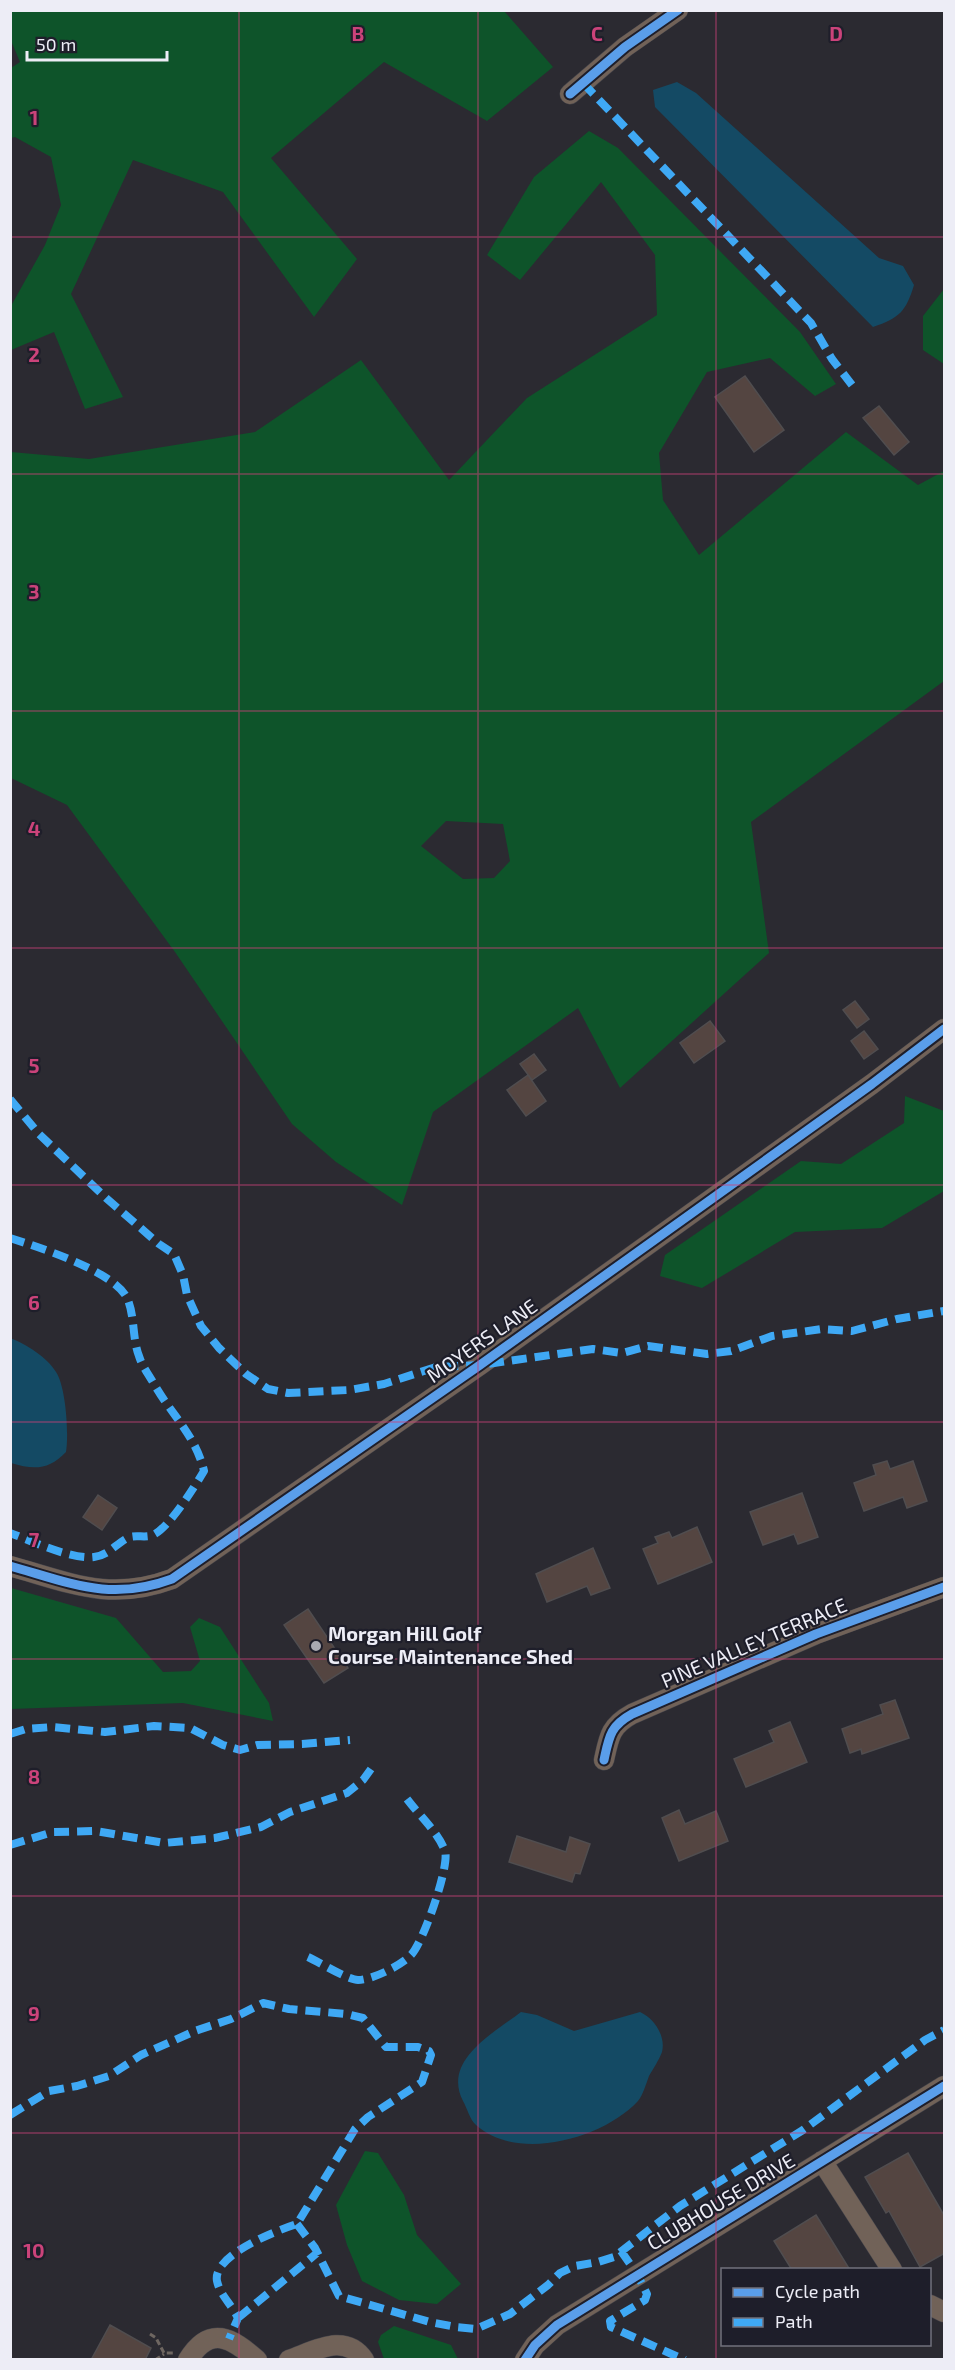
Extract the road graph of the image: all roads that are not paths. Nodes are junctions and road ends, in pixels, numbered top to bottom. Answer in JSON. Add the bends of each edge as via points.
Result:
{"nodes":[{"id":1,"x":678,"y":10,"type":"edge"},
{"id":2,"x":570,"y":94,"type":"dead end"},
{"id":3,"x":945,"y":1029,"type":"edge"},
{"id":4,"x":10,"y":1566,"type":"edge"},
{"id":5,"x":945,"y":1587,"type":"edge"},
{"id":6,"x":604,"y":1760,"type":"dead end"},
{"id":7,"x":945,"y":2086,"type":"edge"},
{"id":8,"x":822,"y":2161,"type":"junction"},
{"id":9,"x":891,"y":2268,"type":"edge"},
{"id":10,"x":931,"y":2306,"type":"edge"},
{"id":11,"x":945,"y":2312,"type":"edge"},
{"id":12,"x":188,"y":2359,"type":"edge"},
{"id":13,"x":257,"y":2360,"type":"edge"},
{"id":14,"x":289,"y":2360,"type":"edge"},
{"id":15,"x":364,"y":2360,"type":"edge"},
{"id":16,"x":525,"y":2360,"type":"edge"}],
"edges":[{"from":1,"to":2,"type":"street","via":[[625,47]]},
{"from":3,"to":4,"type":"street","name":"MOYERS LANE","via":[[480,1365],[172,1579],[128,1591],[97,1590]]},
{"from":5,"to":6,"type":"street","name":"PINE VALLEY TERRACE","via":[[816,1634],[632,1714],[618,1722],[608,1740]]},
{"from":7,"to":8,"type":"street","name":"CLUBHOUSE DRIVE"},
{"from":8,"to":9,"type":"street"},
{"from":8,"to":16,"type":"street","name":"CLUBHOUSE DRIVE","via":[[558,2325],[535,2344]]},
{"from":10,"to":11,"type":"street"},
{"from":12,"to":13,"type":"street","via":[[196,2347],[212,2338],[225,2337]]},
{"from":14,"to":15,"type":"street","via":[[339,2343],[350,2345]]}]}
